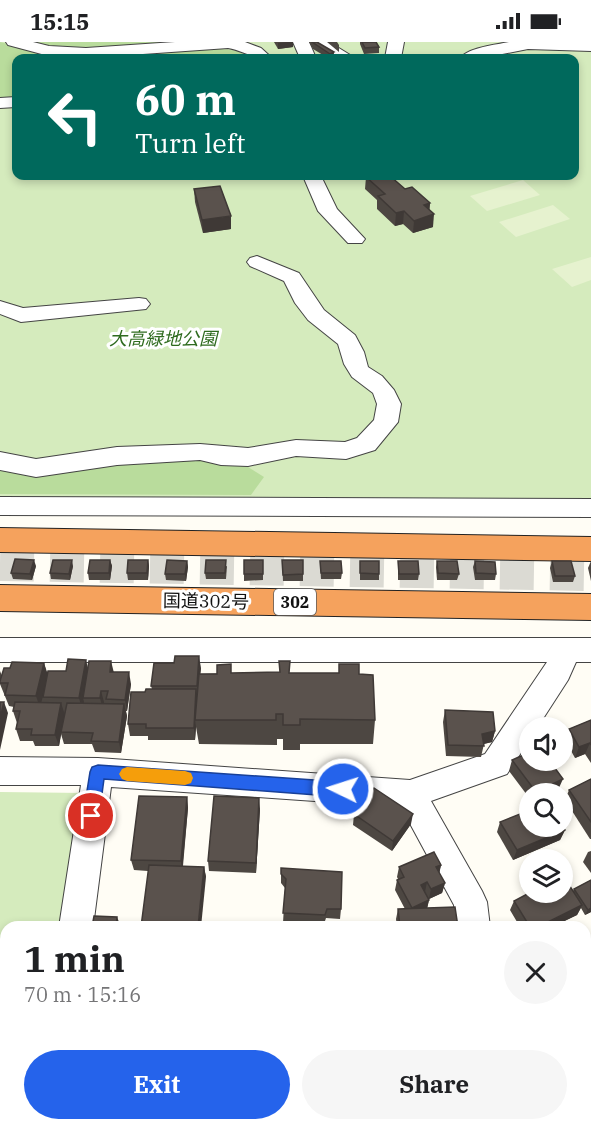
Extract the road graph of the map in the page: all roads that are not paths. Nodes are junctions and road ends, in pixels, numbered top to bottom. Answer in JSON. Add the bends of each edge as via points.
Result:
{"nodes":[{"id":1,"x":14,"y":42,"type":"edge"},
{"id":2,"x":321,"y":42,"type":"edge"},
{"id":3,"x":591,"y":46,"type":"edge"},
{"id":4,"x":259,"y":54,"type":"edge"},
{"id":5,"x":338,"y":54,"type":"edge"},
{"id":6,"x":479,"y":54,"type":"edge"},
{"id":7,"x":314,"y":180,"type":"edge"},
{"id":8,"x":355,"y":239,"type":"dead end"},
{"id":9,"x":257,"y":262,"type":"dead end"},
{"id":10,"x":139,"y":304,"type":"dead end"},
{"id":11,"x":0,"y":307,"type":"edge"},
{"id":12,"x":0,"y":461,"type":"edge"},
{"id":13,"x":0,"y":506,"type":"edge"},
{"id":14,"x":591,"y":508,"type":"edge"},
{"id":15,"x":0,"y":540,"type":"edge"},
{"id":16,"x":591,"y":549,"type":"edge"},
{"id":17,"x":0,"y":597,"type":"edge"},
{"id":18,"x":591,"y":607,"type":"edge"},
{"id":19,"x":0,"y":650,"type":"edge"},
{"id":20,"x":578,"y":650,"type":"edge"},
{"id":21,"x":0,"y":771,"type":"edge"},
{"id":22,"x":98,"y":772,"type":"junction"},
{"id":23,"x":410,"y":794,"type":"junction"},
{"id":24,"x":77,"y":921,"type":"edge"},
{"id":25,"x":472,"y":921,"type":"edge"}],
"edges":[{"from":1,"to":4,"type":"street","via":[[49,51],[86,53],[228,43]]},
{"from":2,"to":5,"type":"street"},
{"from":3,"to":6,"type":"street","via":[[538,44],[499,47]]},
{"from":7,"to":8,"type":"street","via":[[328,211]]},
{"from":9,"to":12,"type":"street","via":[[292,277],[316,315],[347,340],[360,372],[383,390],[388,404],[386,422],[366,444],[346,451],[297,448],[248,456],[200,452],[117,456],[36,468]]},
{"from":10,"to":11,"type":"street","via":[[21,315]]},
{"from":13,"to":14,"type":"street"},
{"from":15,"to":16,"type":"highway"},
{"from":17,"to":18,"type":"highway","name":"国道302号","number":"302"},
{"from":19,"to":20,"type":"street"},
{"from":20,"to":23,"type":"street","via":[[558,672],[496,764]]},
{"from":21,"to":22,"type":"street"},
{"from":22,"to":23,"type":"street"},
{"from":22,"to":24,"type":"street"},
{"from":23,"to":25,"type":"street","via":[[470,902]]}]}
